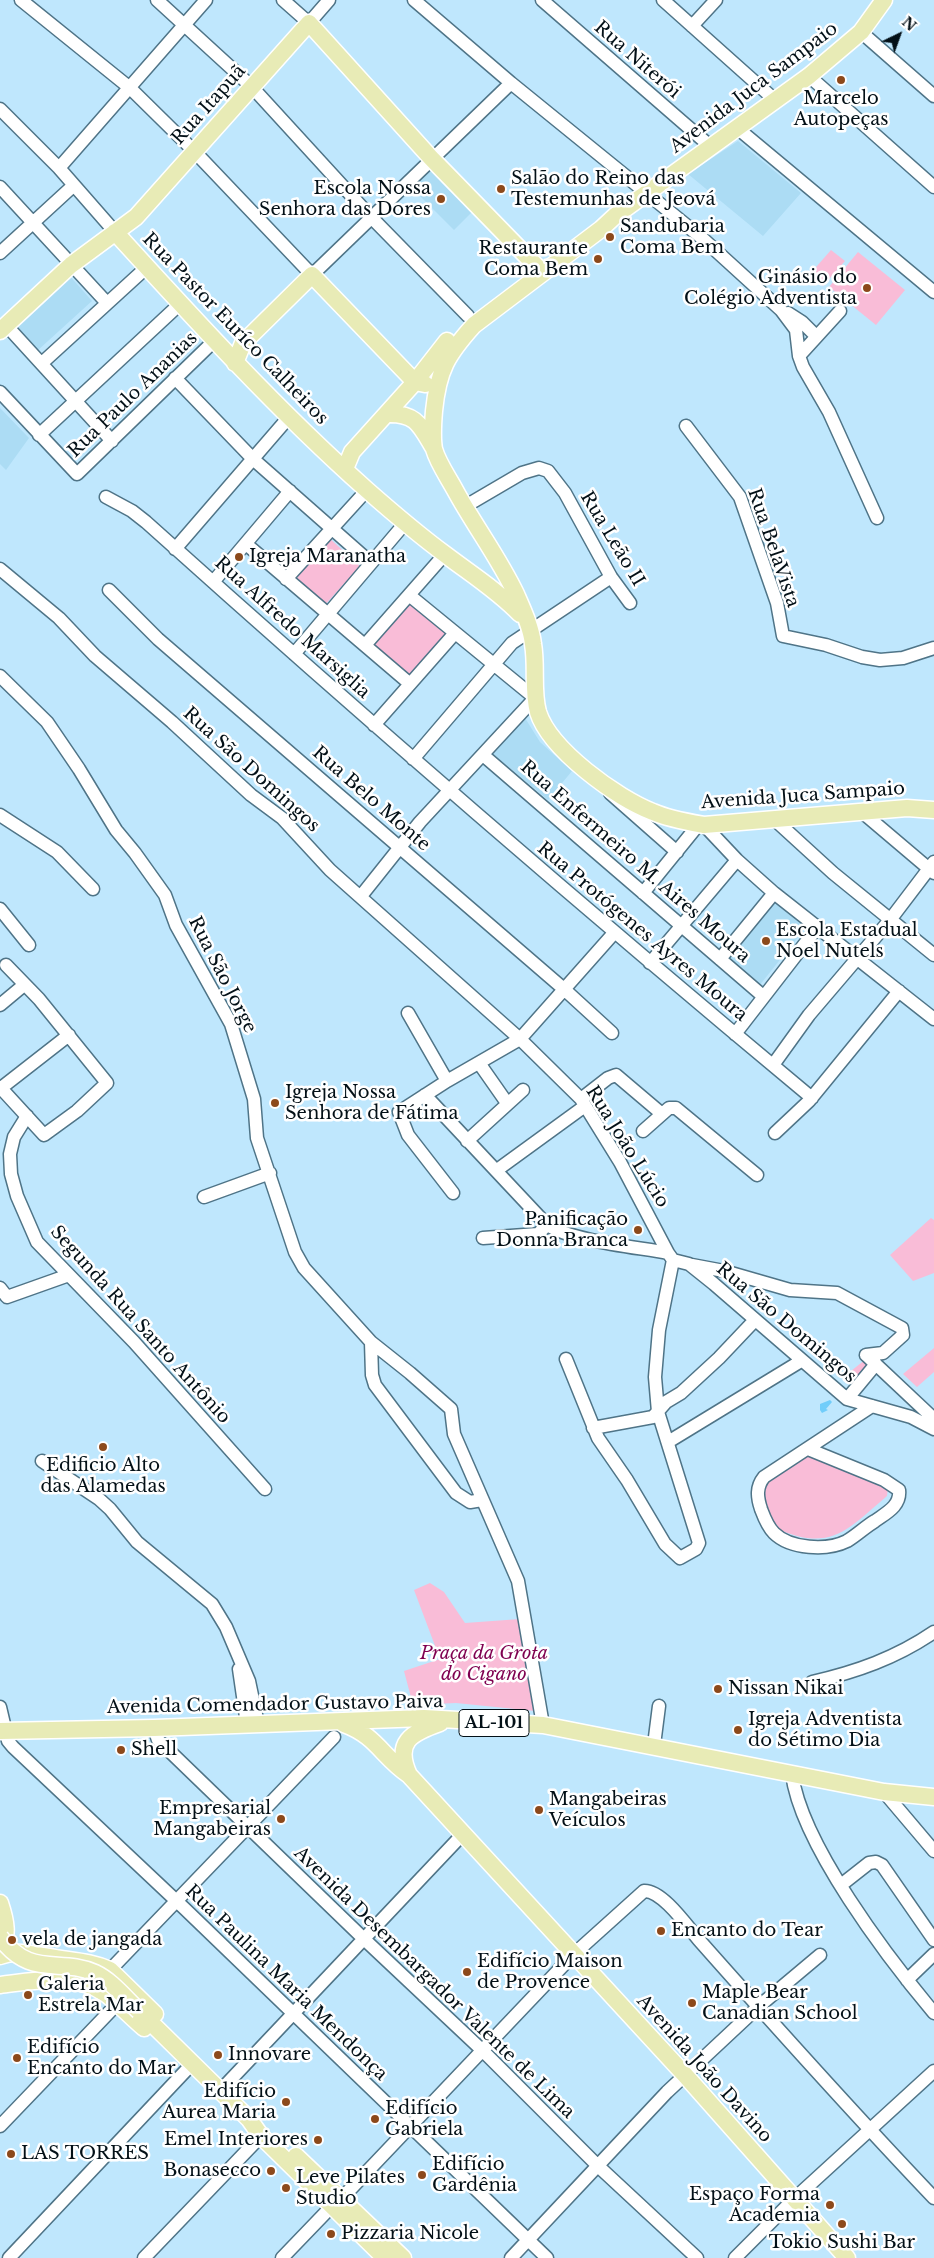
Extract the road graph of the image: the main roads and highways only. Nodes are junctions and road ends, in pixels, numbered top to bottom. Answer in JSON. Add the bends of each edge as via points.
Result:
{"nodes":[{"id":1,"x":884,"y":0,"type":"edge"},
{"id":2,"x":115,"y":232,"type":"junction"},
{"id":3,"x":539,"y":269,"type":"junction"},
{"id":4,"x":3,"y":328,"type":"edge"},
{"id":5,"x":242,"y":343,"type":"junction"},
{"id":6,"x":218,"y":345,"type":"junction"},
{"id":7,"x":235,"y":363,"type":"junction"},
{"id":8,"x":415,"y":382,"type":"junction"},
{"id":9,"x":437,"y":382,"type":"junction"},
{"id":10,"x":387,"y":414,"type":"junction"},
{"id":11,"x":434,"y":449,"type":"junction"},
{"id":12,"x":339,"y":464,"type":"junction"},
{"id":13,"x":499,"y":563,"type":"junction"},
{"id":14,"x":480,"y":580,"type":"junction"},
{"id":15,"x":528,"y":625,"type":"junction"},
{"id":16,"x":934,"y":810,"type":"edge"},
{"id":17,"x":446,"y":1721,"type":"junction"},
{"id":18,"x":337,"y":1730,"type":"junction"},
{"id":19,"x":2,"y":1731,"type":"edge"},
{"id":20,"x":409,"y":1776,"type":"junction"},
{"id":21,"x":934,"y":1797,"type":"edge"},
{"id":22,"x":0,"y":1904,"type":"edge"},
{"id":23,"x":0,"y":1938,"type":"edge"},
{"id":24,"x":0,"y":1952,"type":"edge"},
{"id":25,"x":0,"y":1956,"type":"edge"},
{"id":26,"x":2,"y":1986,"type":"edge"},
{"id":27,"x":175,"y":2048,"type":"junction"},
{"id":28,"x":190,"y":2062,"type":"junction"},
{"id":29,"x":249,"y":2119,"type":"junction"},
{"id":30,"x":337,"y":2202,"type":"junction"},
{"id":31,"x":386,"y":2258,"type":"edge"},
{"id":32,"x":403,"y":2258,"type":"edge"},
{"id":33,"x":847,"y":2258,"type":"edge"}],
"edges":[{"from":1,"to":3,"type":"main road","name":"Avenida Juca Sampaio","via":[[861,32],[809,76],[601,229]]},
{"from":2,"to":3,"type":"main road","name":"Rua Itapuã","via":[[136,217],[309,23],[431,158]]},
{"from":2,"to":4,"type":"main road","name":"Rua Itapuã","via":[[71,264]]},
{"from":2,"to":6,"type":"main road","name":"Rua Pastor Euríco Calheiros"},
{"from":3,"to":8,"type":"main road","name":"Avenida Juca Sampaio","via":[[468,316]]},
{"from":3,"to":9,"type":"main road","name":"Avenida Juca Sampaio","via":[[474,324],[457,343]]},
{"from":5,"to":6,"type":"main road"},
{"from":5,"to":7,"type":"main road"},
{"from":5,"to":8,"type":"main road","via":[[312,275]]},
{"from":6,"to":7,"type":"main road","name":"Rua Pastor Euríco Calheiros"},
{"from":7,"to":12,"type":"main road","name":"Rua Pastor Euríco Calheiros"},
{"from":8,"to":9,"type":"main road"},
{"from":8,"to":10,"type":"main road","name":"Avenida Juca Sampaio"},
{"from":9,"to":11,"type":"main road","name":"Avenida Juca Sampaio"},
{"from":10,"to":11,"type":"main road","via":[[401,414],[415,420]]},
{"from":10,"to":12,"type":"main road","name":"Avenida Juca Sampaio"},
{"from":11,"to":13,"type":"main road","name":"Avenida Juca Sampaio","via":[[464,507]]},
{"from":12,"to":14,"type":"main road","name":"Rua Pastor Euríco Calheiros","via":[[444,554]]},
{"from":13,"to":14,"type":"main road","via":[[493,575]]},
{"from":13,"to":15,"type":"main road","name":"Avenida Juca Sampaio"},
{"from":14,"to":15,"type":"main road","name":"Rua Pastor Euríco Calheiros","via":[[505,598]]},
{"from":15,"to":16,"type":"main road","name":"Avenida Juca Sampaio","via":[[535,666],[535,698],[548,732],[571,756],[638,806],[676,820],[702,824],[906,808]]},
{"from":17,"to":18,"type":"main road","name":"Avenida Comendador Gustavo Paiva","via":[[424,1718]]},
{"from":17,"to":20,"type":"main road","via":[[416,1731],[405,1743],[404,1760]]},
{"from":17,"to":21,"type":"main road","name":"Avenida Comendador Gustavo Paiva","number":"AL-101","via":[[543,1724],[884,1792]]},
{"from":18,"to":19,"type":"main road","name":"Avenida Comendador Gustavo Paiva","via":[[252,1724]]},
{"from":18,"to":20,"type":"main road","name":"Avenida João Davino","via":[[365,1733]]},
{"from":20,"to":33,"type":"main road","name":"Avenida João Davino","via":[[685,2075]]},
{"from":22,"to":24,"type":"main road","via":[[6,1929]]},
{"from":23,"to":27,"type":"main road","bridge":true,"via":[[26,1960],[93,1972],[108,1982]]},
{"from":25,"to":27,"type":"main road","via":[[27,1953],[80,1960],[110,1970],[176,2036]]},
{"from":26,"to":28,"type":"main road","via":[[61,1979],[93,1986],[172,2053]]},
{"from":27,"to":28,"type":"main road"},
{"from":28,"to":29,"type":"main road"},
{"from":29,"to":30,"type":"main road","via":[[261,2136]]},
{"from":29,"to":30,"type":"main road","via":[[268,2130]]},
{"from":30,"to":31,"type":"main road"},
{"from":30,"to":32,"type":"main road"}]}
